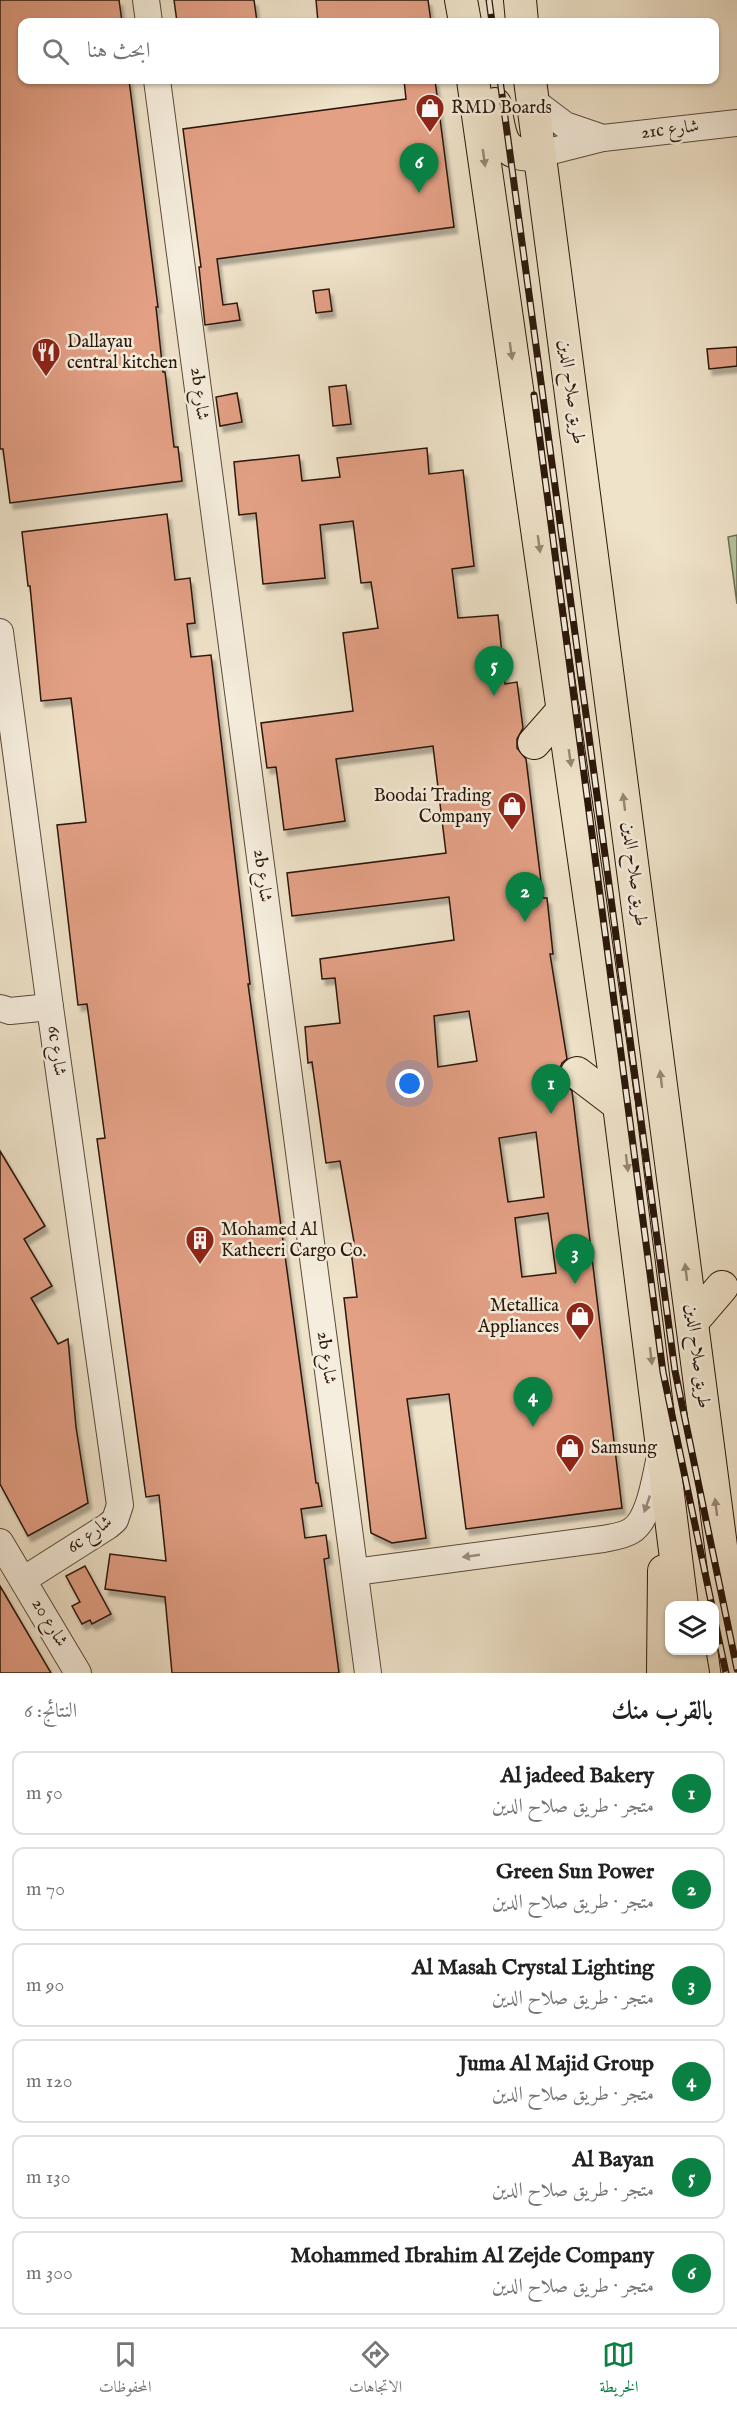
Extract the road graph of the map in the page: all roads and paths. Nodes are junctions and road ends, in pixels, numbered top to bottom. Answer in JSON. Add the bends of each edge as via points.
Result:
{"nodes":[{"id":1,"x":146,"y":0,"type":"edge"},
{"id":2,"x":461,"y":0,"type":"edge"},
{"id":3,"x":481,"y":0,"type":"edge"},
{"id":4,"x":520,"y":0,"type":"edge"},
{"id":5,"x":148,"y":18,"type":"edge"},
{"id":6,"x":464,"y":18,"type":"edge"},
{"id":7,"x":483,"y":18,"type":"edge"},
{"id":8,"x":522,"y":18,"type":"edge"},
{"id":9,"x":158,"y":84,"type":"edge"},
{"id":10,"x":474,"y":84,"type":"edge"},
{"id":11,"x":492,"y":84,"type":"edge"},
{"id":12,"x":531,"y":90,"type":"edge"},
{"id":13,"x":737,"y":123,"type":"edge"},
{"id":14,"x":603,"y":138,"type":"junction"},
{"id":15,"x":540,"y":154,"type":"junction"},
{"id":16,"x":0,"y":632,"type":"edge"},
{"id":17,"x":563,"y":710,"type":"junction"},
{"id":18,"x":534,"y":743,"type":"dead end"},
{"id":19,"x":49,"y":998,"type":"junction"},
{"id":20,"x":0,"y":1003,"type":"edge"},
{"id":21,"x":0,"y":1008,"type":"edge"},
{"id":22,"x":577,"y":1073,"type":"dead end"},
{"id":23,"x":619,"y":1105,"type":"junction"},
{"id":24,"x":722,"y":1287,"type":"dead end"},
{"id":25,"x":692,"y":1322,"type":"junction"},
{"id":26,"x":663,"y":1448,"type":"junction"},
{"id":27,"x":669,"y":1496,"type":"junction"},
{"id":28,"x":0,"y":1542,"type":"edge"},
{"id":29,"x":355,"y":1572,"type":"junction"},
{"id":30,"x":20,"y":1574,"type":"junction"},
{"id":31,"x":682,"y":1601,"type":"edge"},
{"id":32,"x":688,"y":1655,"type":"edge"},
{"id":33,"x":689,"y":1655,"type":"edge"},
{"id":34,"x":737,"y":1669,"type":"edge"},
{"id":35,"x":78,"y":1673,"type":"edge"},
{"id":36,"x":368,"y":1673,"type":"edge"},
{"id":37,"x":663,"y":1673,"type":"edge"},
{"id":38,"x":687,"y":1673,"type":"edge"},
{"id":39,"x":693,"y":1673,"type":"edge"}],
"edges":[{"from":1,"to":5,"type":"street"},
{"from":2,"to":6,"type":"main road"},
{"from":3,"to":7,"type":"main road"},
{"from":4,"to":8,"type":"main road"},
{"from":9,"to":29,"type":"street","name":"2b شارع"},
{"from":10,"to":17,"type":"main road","one_way":true},
{"from":11,"to":15,"type":"main road","via":[[500,136],[506,147],[516,154]]},
{"from":12,"to":14,"type":"street","name":"21c شارع","via":[[565,125]]},
{"from":12,"to":15,"type":"main road","name":"طريق صلاح الدين"},
{"from":13,"to":14,"type":"street","name":"21c شارع"},
{"from":14,"to":15,"type":"street","name":"21c شارع"},
{"from":25,"to":15,"type":"main road","name":"طريق صلاح الدين","one_way":true},
{"from":16,"to":19,"type":"street","name":"6c شارع"},
{"from":17,"to":18,"type":"main road"},
{"from":17,"to":23,"type":"main road","one_way":true},
{"from":19,"to":20,"type":"street","via":[[8,998]]},
{"from":19,"to":21,"type":"street","via":[[10,1011]]},
{"from":19,"to":30,"type":"street","name":"6c شارع","via":[[114,1469],[110,1497],[94,1521]]},
{"from":22,"to":23,"type":"main road"},
{"from":23,"to":26,"type":"main road","one_way":true},
{"from":24,"to":25,"type":"main road"},
{"from":34,"to":25,"type":"main road","name":"طريق صلاح الدين","one_way":true},
{"from":26,"to":27,"type":"main road"},
{"from":26,"to":29,"type":"street","one_way":true,"via":[[647,1507],[632,1531],[603,1539]]},
{"from":27,"to":31,"type":"main road"},
{"from":27,"to":37,"type":"main road","via":[[662,1606]]},
{"from":28,"to":30,"type":"street","name":"شارع 20"},
{"from":29,"to":36,"type":"street","name":"2b شارع"},
{"from":30,"to":35,"type":"street","name":"شارع 20"},
{"from":32,"to":38,"type":"main road"},
{"from":33,"to":39,"type":"main road"}]}
